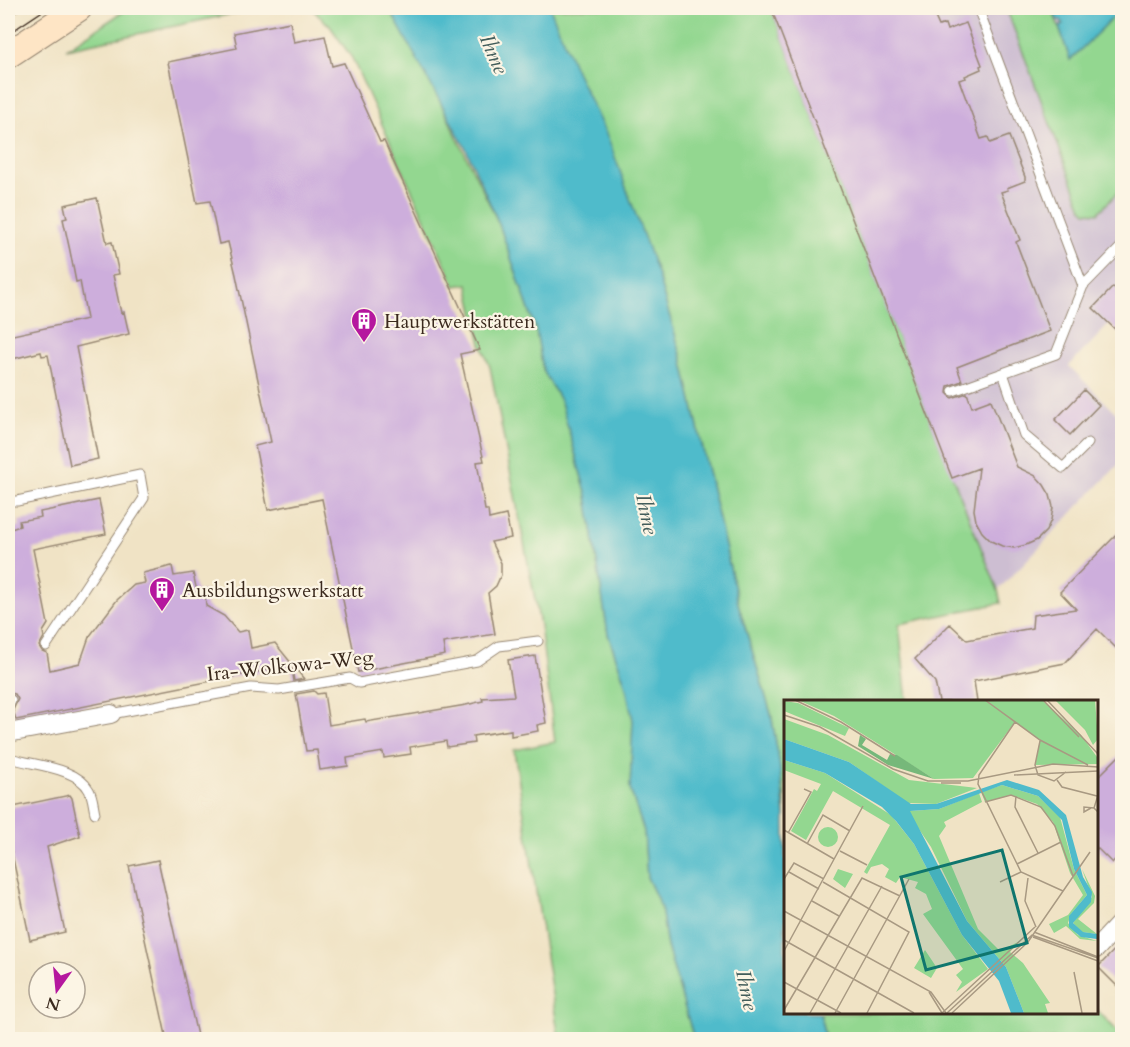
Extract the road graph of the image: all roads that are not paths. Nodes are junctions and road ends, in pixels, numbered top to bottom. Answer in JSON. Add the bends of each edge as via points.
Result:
{"nodes":[{"id":1,"x":79,"y":8,"type":"edge"},
{"id":2,"x":978,"y":8,"type":"edge"},
{"id":3,"x":8,"y":55,"type":"edge"},
{"id":4,"x":1122,"y":246,"type":"edge"},
{"id":5,"x":1083,"y":286,"type":"junction"},
{"id":6,"x":1003,"y":373,"type":"junction"},
{"id":7,"x":953,"y":392,"type":"dead end"},
{"id":8,"x":1088,"y":443,"type":"dead end"},
{"id":9,"x":8,"y":501,"type":"edge"},
{"id":10,"x":538,"y":641,"type":"dead end"},
{"id":11,"x":46,"y":646,"type":"dead end"},
{"id":12,"x":111,"y":714,"type":"joint"},
{"id":13,"x":8,"y":734,"type":"edge"},
{"id":14,"x":8,"y":757,"type":"edge"},
{"id":15,"x":95,"y":813,"type":"dead end"},
{"id":16,"x":1122,"y":921,"type":"edge"},
{"id":17,"x":1103,"y":948,"type":"edge"}],
"edges":[{"from":1,"to":3,"type":"street"},
{"from":2,"to":5,"type":"lane"},
{"from":4,"to":5,"type":"lane"},
{"from":5,"to":6,"type":"lane","via":[[1056,354]]},
{"from":6,"to":7,"type":"lane"},
{"from":6,"to":8,"type":"lane","via":[[1024,435],[1063,468]]},
{"from":9,"to":11,"type":"lane","via":[[140,475],[144,498]]},
{"from":10,"to":12,"type":"lane","name":"Ira-Wolkowa-Weg","via":[[499,646],[477,661],[359,683],[350,678],[279,690],[251,688]]},
{"from":12,"to":13,"type":"street","name":"Ira-Wolkowa-Weg"},
{"from":14,"to":15,"type":"lane","via":[[78,778],[90,792]]},
{"from":16,"to":17,"type":"street"}]}
